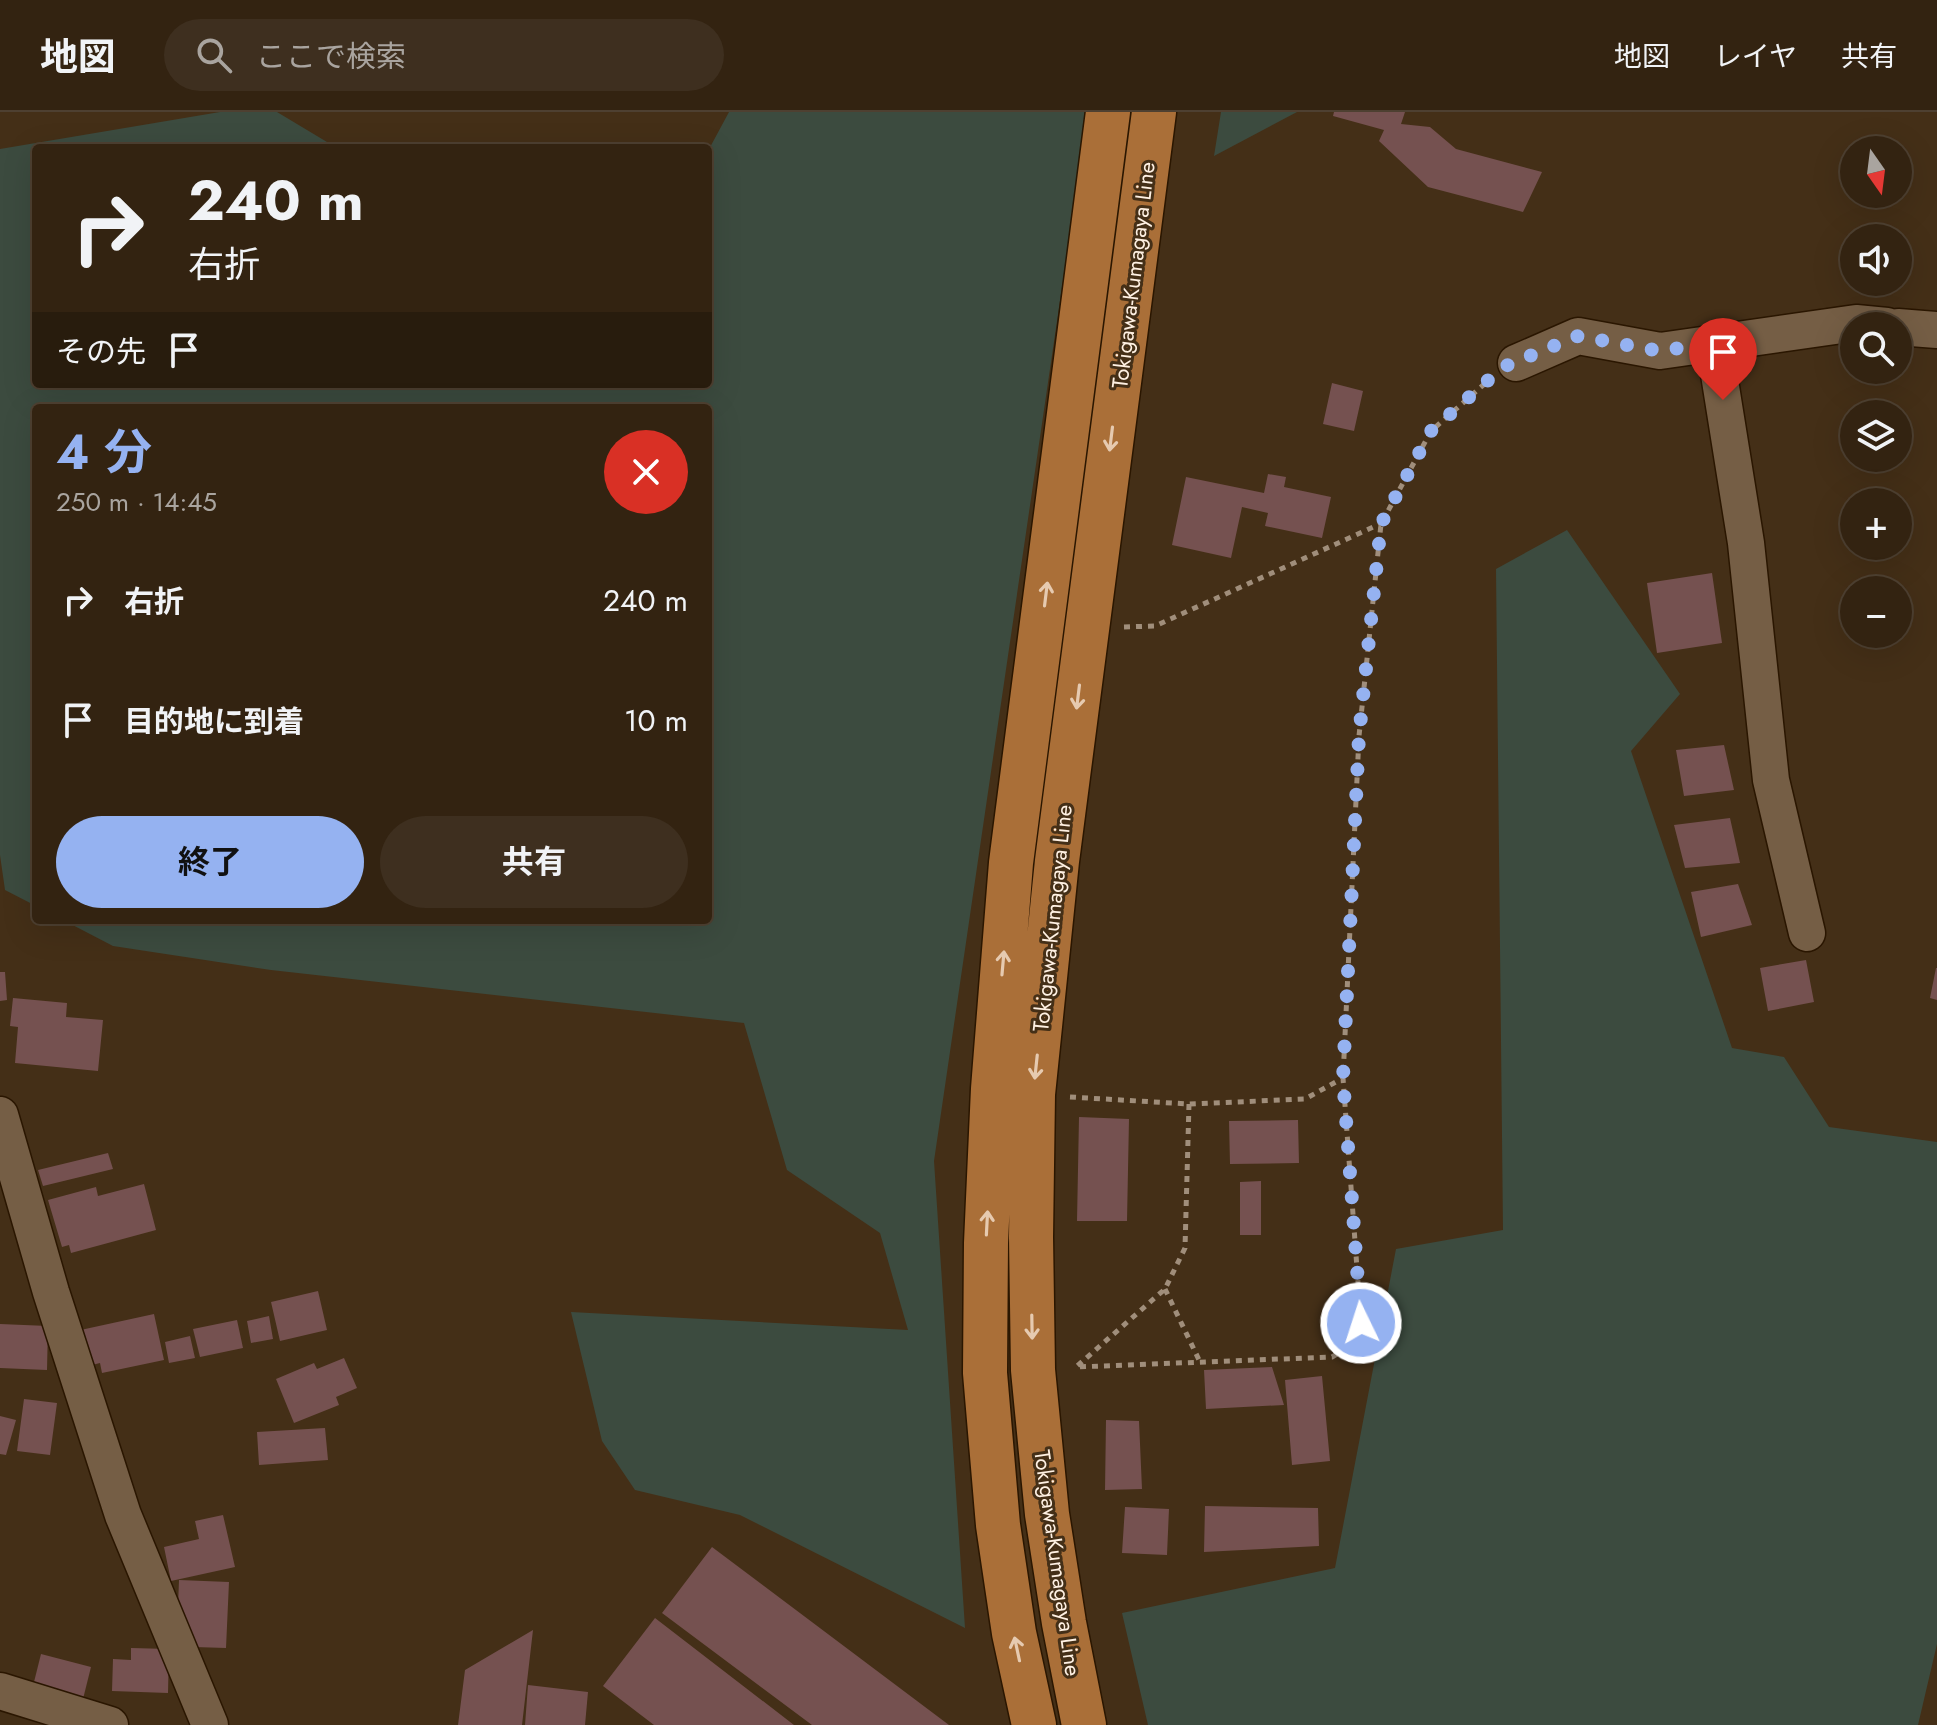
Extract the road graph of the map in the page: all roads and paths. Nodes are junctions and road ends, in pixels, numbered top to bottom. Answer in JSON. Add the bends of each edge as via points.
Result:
{"nodes":[{"id":1,"x":1108,"y":112,"type":"edge"},
{"id":2,"x":1154,"y":112,"type":"edge"},
{"id":3,"x":1840,"y":325,"type":"edge"},
{"id":4,"x":1912,"y":328,"type":"edge"},
{"id":5,"x":1937,"y":330,"type":"edge"},
{"id":6,"x":1714,"y":343,"type":"junction"},
{"id":7,"x":1516,"y":363,"type":"joint"},
{"id":8,"x":1381,"y":524,"type":"junction"},
{"id":9,"x":1124,"y":627,"type":"dead end"},
{"id":10,"x":1807,"y":933,"type":"dead end"},
{"id":11,"x":1343,"y":1078,"type":"junction"},
{"id":12,"x":1033,"y":1094,"type":"junction"},
{"id":13,"x":1189,"y":1104,"type":"junction"},
{"id":14,"x":3,"y":1146,"type":"edge"},
{"id":15,"x":1165,"y":1289,"type":"junction"},
{"id":16,"x":1200,"y":1362,"type":"junction"},
{"id":17,"x":0,"y":1691,"type":"edge"},
{"id":18,"x":110,"y":1725,"type":"edge"},
{"id":19,"x":210,"y":1725,"type":"edge"},
{"id":20,"x":1034,"y":1725,"type":"edge"},
{"id":21,"x":1084,"y":1725,"type":"edge"}],
"edges":[{"from":20,"to":1,"type":"main road","name":"Tokigawa-Kumagaya Line","one_way":true,"via":[[998,1525],[985,1373],[992,1104],[1011,863]]},
{"from":2,"to":12,"type":"main road","name":"Tokigawa-Kumagaya Line","one_way":true,"via":[[1057,861]]},
{"from":3,"to":6,"type":"street"},
{"from":4,"to":5,"type":"street"},
{"from":6,"to":7,"type":"street","via":[[1660,351],[1578,336]]},
{"from":6,"to":10,"type":"street","via":[[1746,543],[1771,780]]},
{"from":7,"to":8,"type":"path","via":[[1503,367],[1431,431]]},
{"from":8,"to":9,"type":"path","via":[[1155,626]]},
{"from":8,"to":11,"type":"path","via":[[1359,736]]},
{"from":11,"to":13,"type":"path","via":[[1305,1099]]},
{"from":11,"to":16,"type":"path","via":[[1361,1323],[1352,1345],[1332,1357]]},
{"from":12,"to":13,"type":"path"},
{"from":12,"to":21,"type":"main road","name":"Tokigawa-Kumagaya Line","one_way":true,"via":[[1033,1370],[1047,1514]]},
{"from":13,"to":15,"type":"path","via":[[1185,1248]]},
{"from":14,"to":19,"type":"street","via":[[123,1515]]},
{"from":15,"to":16,"type":"path"},
{"from":15,"to":16,"type":"path","via":[[1076,1367]]},
{"from":17,"to":18,"type":"street"}]}
